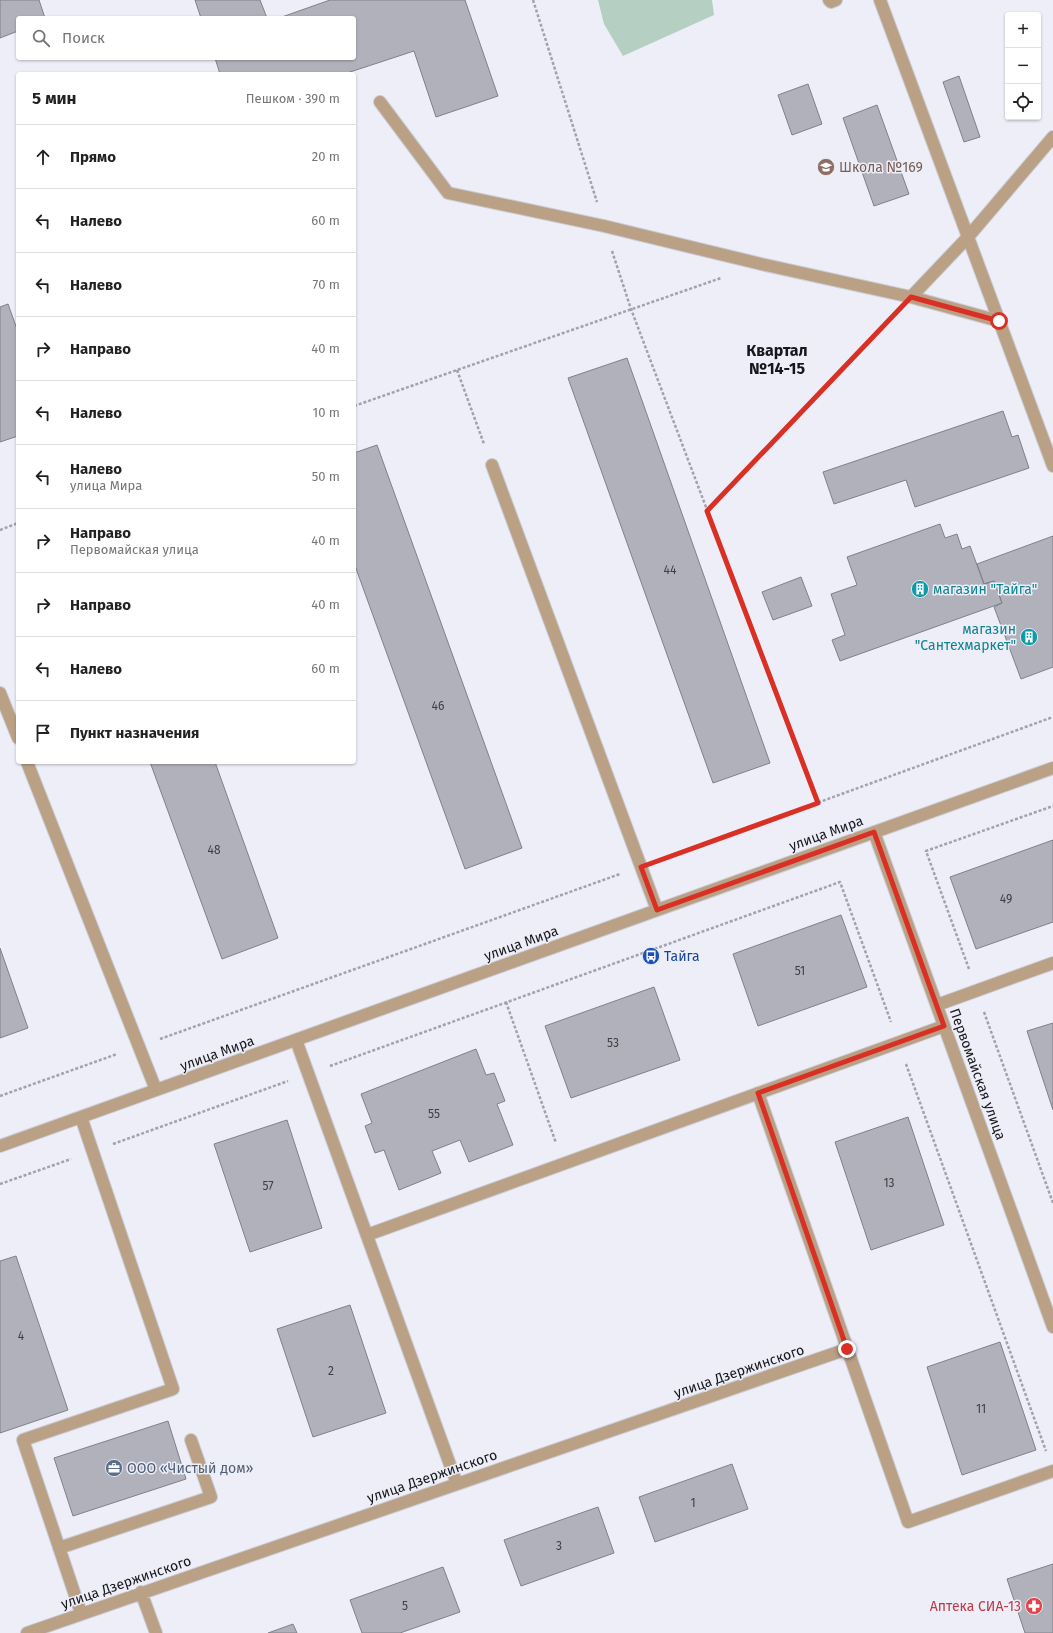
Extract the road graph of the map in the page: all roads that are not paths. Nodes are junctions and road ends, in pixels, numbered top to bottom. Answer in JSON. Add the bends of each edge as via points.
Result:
{"nodes":[{"id":1,"x":829,"y":0,"type":"edge"},
{"id":2,"x":836,"y":0,"type":"edge"},
{"id":3,"x":880,"y":0,"type":"edge"},
{"id":4,"x":380,"y":102,"type":"dead end"},
{"id":5,"x":1053,"y":137,"type":"edge"},
{"id":6,"x":968,"y":237,"type":"junction"},
{"id":7,"x":911,"y":297,"type":"junction"},
{"id":8,"x":999,"y":321,"type":"junction"},
{"id":9,"x":492,"y":465,"type":"road end"},
{"id":10,"x":1053,"y":466,"type":"edge"},
{"id":11,"x":0,"y":693,"type":"edge"},
{"id":12,"x":16,"y":733,"type":"edge"},
{"id":13,"x":28,"y":764,"type":"edge"},
{"id":14,"x":1053,"y":768,"type":"edge"},
{"id":15,"x":874,"y":832,"type":"junction"},
{"id":16,"x":657,"y":910,"type":"junction"},
{"id":17,"x":1053,"y":963,"type":"edge"},
{"id":18,"x":937,"y":1006,"type":"junction"},
{"id":19,"x":944,"y":1026,"type":"junction"},
{"id":20,"x":296,"y":1040,"type":"junction"},
{"id":21,"x":156,"y":1090,"type":"junction"},
{"id":22,"x":758,"y":1093,"type":"junction"},
{"id":23,"x":81,"y":1117,"type":"junction"},
{"id":24,"x":0,"y":1146,"type":"edge"},
{"id":25,"x":367,"y":1235,"type":"junction"},
{"id":26,"x":1053,"y":1327,"type":"edge"},
{"id":27,"x":847,"y":1349,"type":"junction"},
{"id":28,"x":191,"y":1440,"type":"dead end"},
{"id":29,"x":1053,"y":1471,"type":"edge"},
{"id":30,"x":457,"y":1484,"type":"junction"},
{"id":31,"x":59,"y":1548,"type":"junction"},
{"id":32,"x":141,"y":1592,"type":"junction"},
{"id":33,"x":81,"y":1613,"type":"junction"},
{"id":34,"x":27,"y":1633,"type":"edge"},
{"id":35,"x":156,"y":1633,"type":"edge"}],
"edges":[{"from":1,"to":2,"type":"street"},
{"from":3,"to":6,"type":"street"},
{"from":4,"to":7,"type":"street","via":[[448,193]]},
{"from":5,"to":6,"type":"street"},
{"from":6,"to":7,"type":"street"},
{"from":6,"to":8,"type":"street"},
{"from":7,"to":8,"type":"street"},
{"from":8,"to":10,"type":"street"},
{"from":9,"to":16,"type":"street"},
{"from":11,"to":12,"type":"street"},
{"from":13,"to":21,"type":"street"},
{"from":14,"to":15,"type":"street","name":"улица Мира"},
{"from":15,"to":16,"type":"street","name":"улица Мира"},
{"from":15,"to":18,"type":"street","name":"Первомайская улица"},
{"from":16,"to":20,"type":"street","name":"улица Мира"},
{"from":17,"to":18,"type":"street"},
{"from":18,"to":19,"type":"street","name":"Первомайская улица"},
{"from":19,"to":22,"type":"street"},
{"from":19,"to":26,"type":"street","name":"Первомайская улица"},
{"from":20,"to":21,"type":"street","name":"улица Мира"},
{"from":20,"to":25,"type":"street"},
{"from":21,"to":23,"type":"street","name":"улица Мира"},
{"from":22,"to":25,"type":"street"},
{"from":22,"to":27,"type":"street"},
{"from":23,"to":24,"type":"street","name":"улица Мира"},
{"from":23,"to":31,"type":"street","via":[[173,1389],[23,1440]]},
{"from":25,"to":30,"type":"street"},
{"from":27,"to":29,"type":"street","via":[[908,1522]]},
{"from":27,"to":30,"type":"street","name":"улица Дзержинского"},
{"from":28,"to":31,"type":"street","via":[[211,1497]]},
{"from":30,"to":32,"type":"street","name":"улица Дзержинского"},
{"from":31,"to":33,"type":"street"},
{"from":32,"to":33,"type":"street","name":"улица Дзержинского"},
{"from":32,"to":35,"type":"street"},
{"from":33,"to":34,"type":"street","name":"улица Дзержинского"}]}
